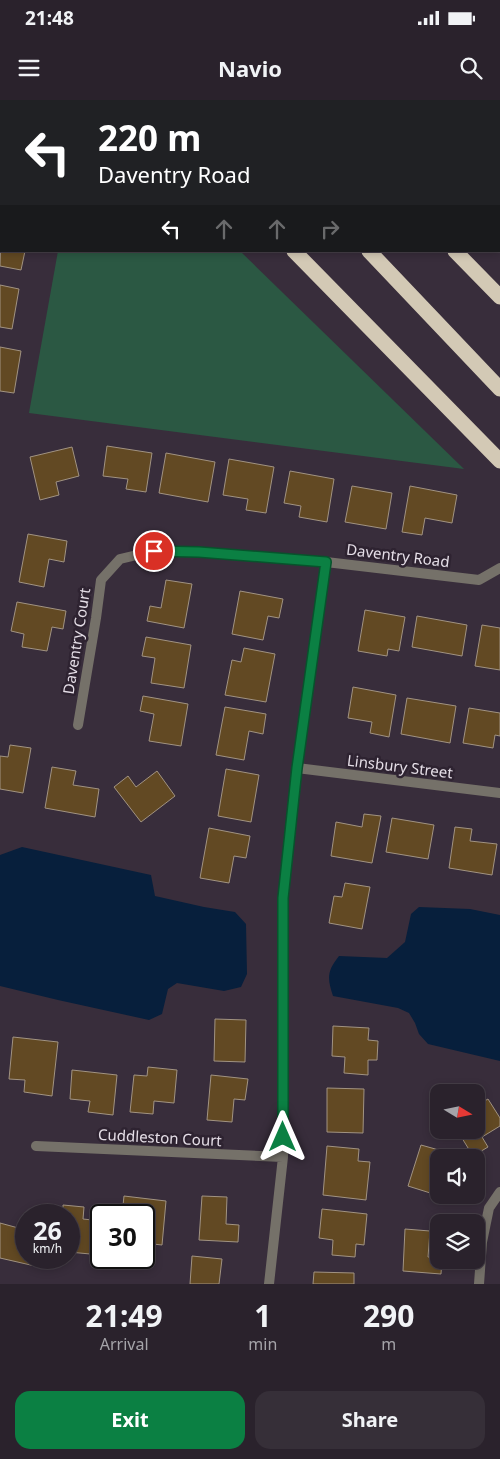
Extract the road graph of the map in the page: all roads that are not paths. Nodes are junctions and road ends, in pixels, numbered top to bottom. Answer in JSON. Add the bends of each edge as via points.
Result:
{"nodes":[{"id":1,"x":295,"y":252,"type":"edge"},
{"id":2,"x":370,"y":252,"type":"edge"},
{"id":3,"x":456,"y":252,"type":"edge"},
{"id":4,"x":500,"y":297,"type":"edge"},
{"id":5,"x":500,"y":389,"type":"edge"},
{"id":6,"x":500,"y":461,"type":"edge"},
{"id":7,"x":199,"y":552,"type":"joint"},
{"id":8,"x":326,"y":562,"type":"junction"},
{"id":9,"x":500,"y":568,"type":"edge"},
{"id":10,"x":78,"y":725,"type":"dead end"},
{"id":11,"x":297,"y":768,"type":"junction"},
{"id":12,"x":500,"y":793,"type":"edge"},
{"id":13,"x":36,"y":1146,"type":"dead end"},
{"id":14,"x":282,"y":1157,"type":"junction"},
{"id":15,"x":500,"y":1192,"type":"edge"},
{"id":16,"x":270,"y":1284,"type":"edge"},
{"id":17,"x":479,"y":1284,"type":"edge"}],
"edges":[{"from":1,"to":6,"type":"highway"},
{"from":2,"to":5,"type":"highway"},
{"from":3,"to":4,"type":"highway"},
{"from":7,"to":8,"type":"street","name":"Daventry Road"},
{"from":7,"to":10,"type":"street","name":"Daventry Court","via":[[154,551],[120,559],[101,580]]},
{"from":8,"to":9,"type":"street","name":"Daventry Road","via":[[479,580]]},
{"from":8,"to":11,"type":"street"},
{"from":11,"to":12,"type":"street","name":"Linsbury Street"},
{"from":11,"to":14,"type":"street","via":[[283,898]]},
{"from":13,"to":14,"type":"street","name":"Cuddleston Court"},
{"from":14,"to":16,"type":"street"},
{"from":15,"to":17,"type":"street","via":[[489,1208],[482,1242]]}]}
